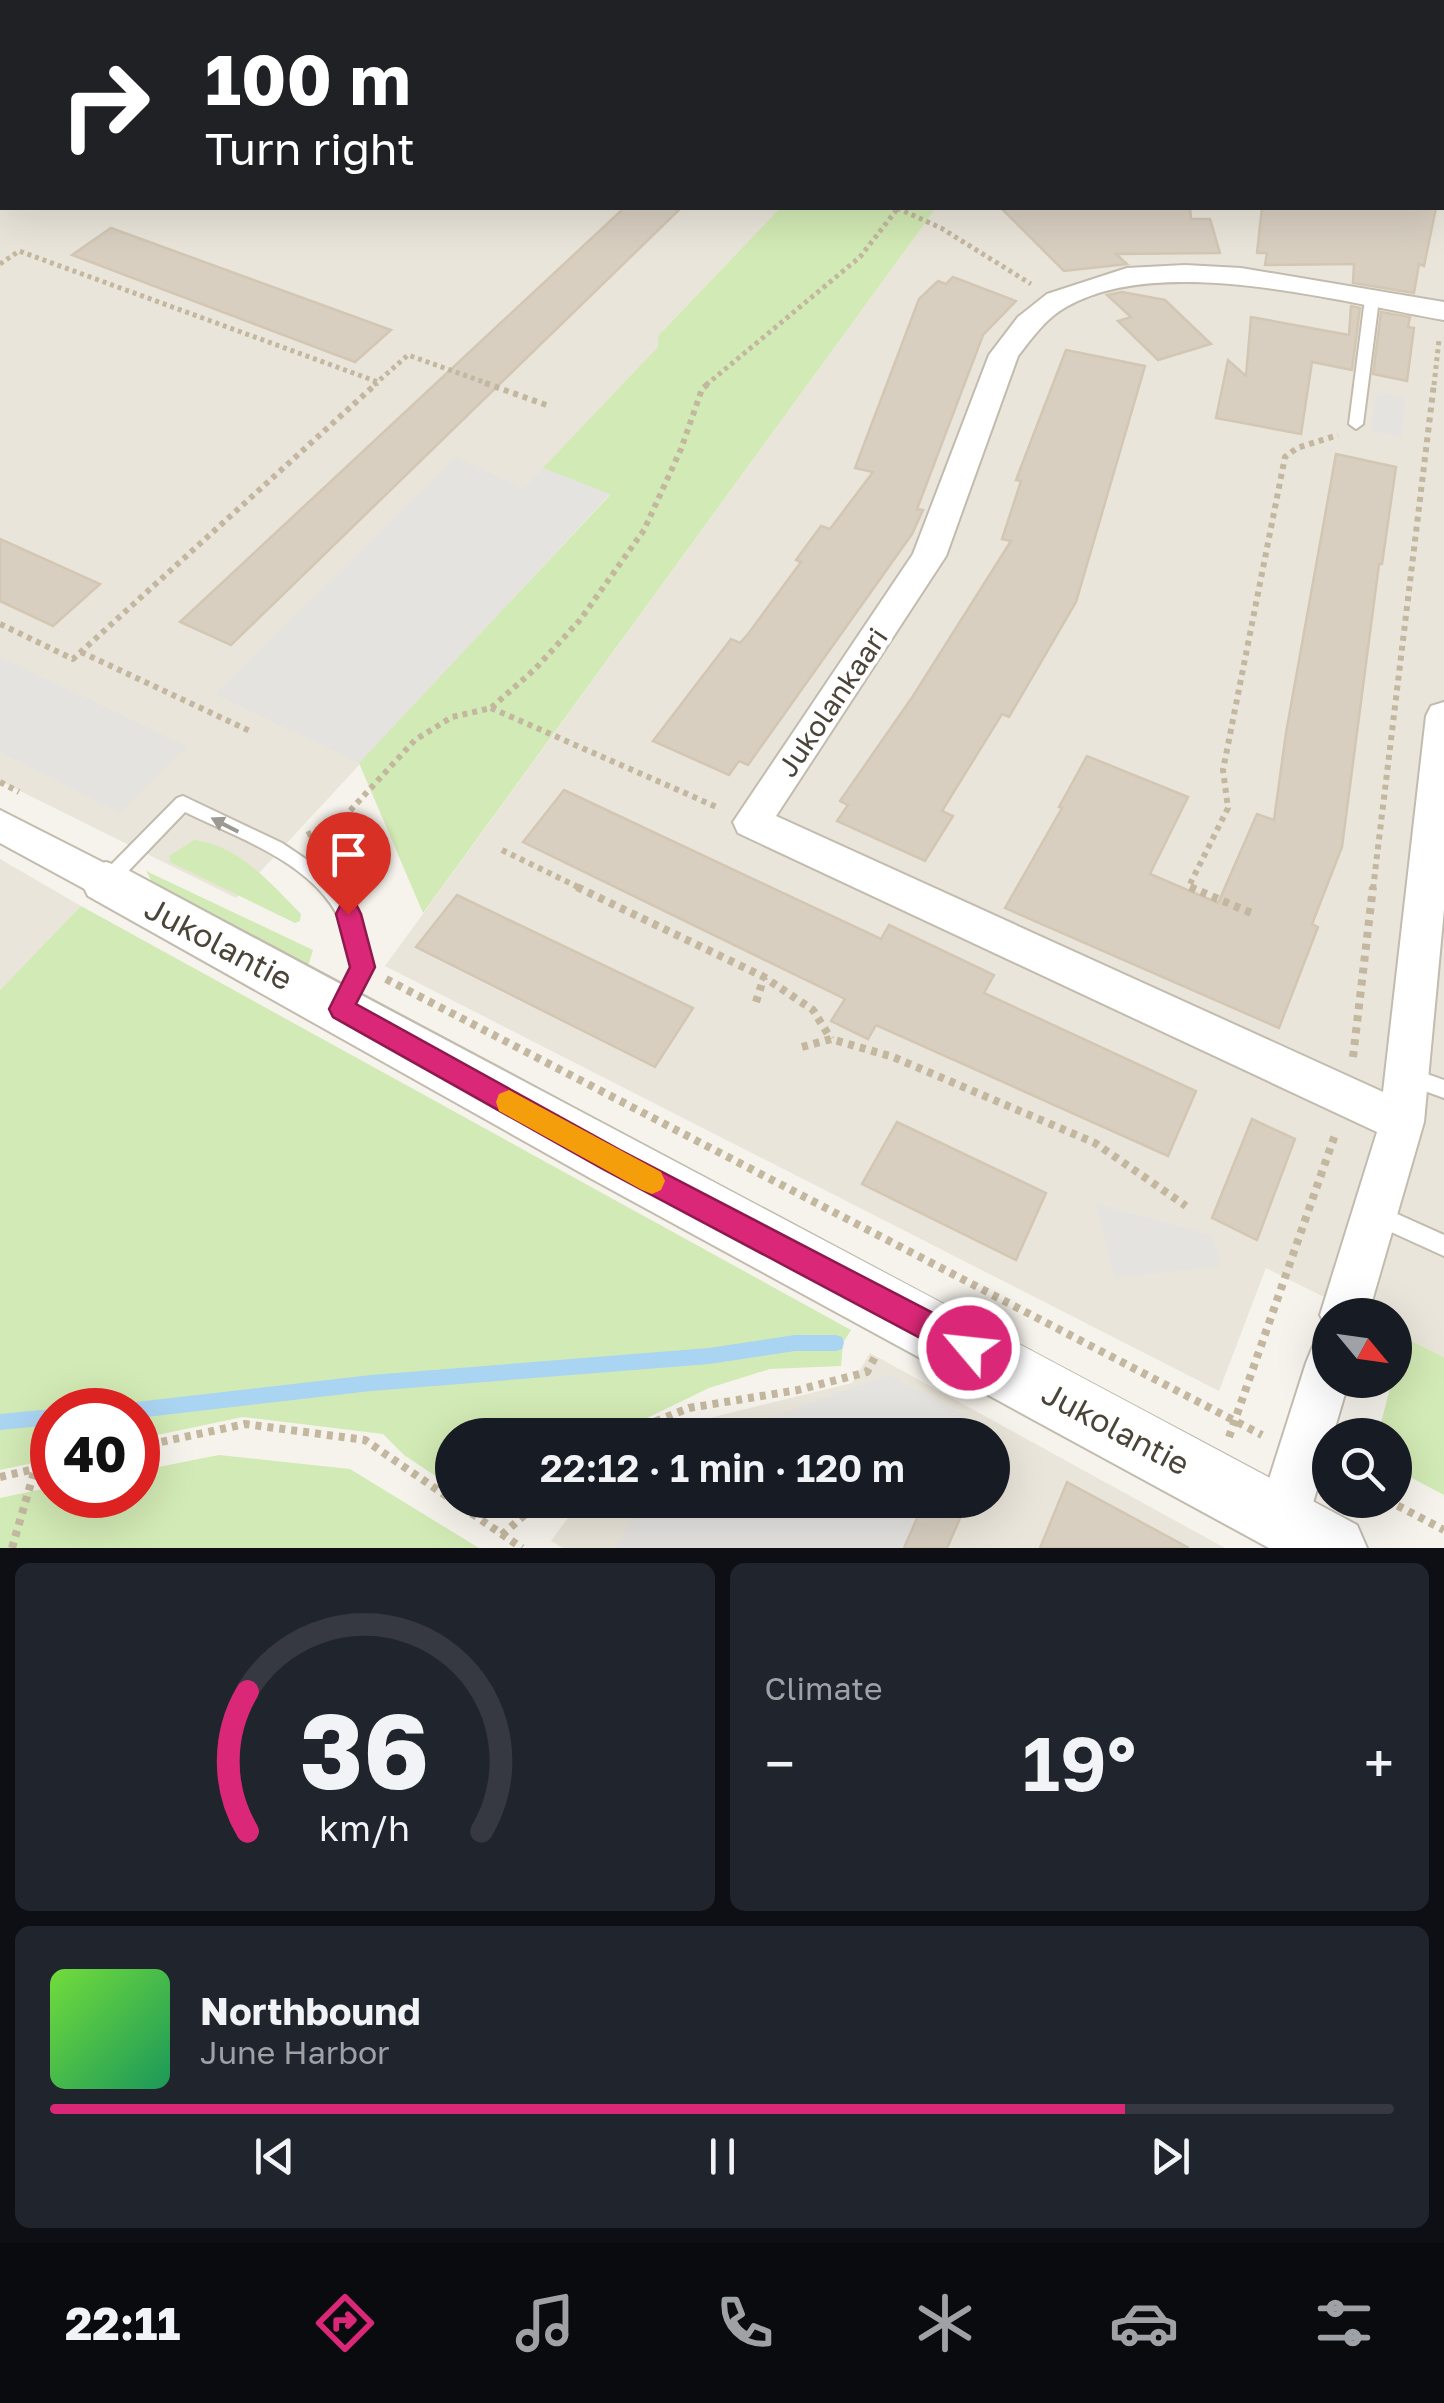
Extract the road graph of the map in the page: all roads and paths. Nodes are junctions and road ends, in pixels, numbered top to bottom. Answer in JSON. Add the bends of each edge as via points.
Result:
{"nodes":[{"id":1,"x":896,"y":210,"type":"edge"},
{"id":2,"x":902,"y":210,"type":"edge"},
{"id":3,"x":0,"y":264,"type":"edge"},
{"id":4,"x":1372,"y":299,"type":"junction"},
{"id":5,"x":1057,"y":300,"type":"junction"},
{"id":6,"x":1443,"y":311,"type":"edge"},
{"id":7,"x":1441,"y":360,"type":"edge"},
{"id":8,"x":378,"y":382,"type":"junction"},
{"id":9,"x":549,"y":406,"type":"dead end"},
{"id":10,"x":1356,"y":424,"type":"joint"},
{"id":11,"x":0,"y":624,"type":"edge"},
{"id":12,"x":80,"y":652,"type":"junction"},
{"id":13,"x":491,"y":708,"type":"junction"},
{"id":14,"x":1444,"y":716,"type":"edge"},
{"id":15,"x":252,"y":732,"type":"dead end"},
{"id":16,"x":0,"y":782,"type":"edge"},
{"id":17,"x":33,"y":800,"type":"dead end"},
{"id":18,"x":752,"y":822,"type":"junction"},
{"id":19,"x":0,"y":825,"type":"edge"},
{"id":20,"x":502,"y":850,"type":"dead end"},
{"id":21,"x":282,"y":853,"type":"junction"},
{"id":22,"x":106,"y":882,"type":"junction"},
{"id":23,"x":1256,"y":915,"type":"dead end"},
{"id":24,"x":764,"y":978,"type":"junction"},
{"id":25,"x":352,"y":988,"type":"junction"},
{"id":26,"x":756,"y":1002,"type":"dead end"},
{"id":27,"x":830,"y":1039,"type":"junction"},
{"id":28,"x":802,"y":1046,"type":"dead end"},
{"id":29,"x":1425,"y":1082,"type":"edge"},
{"id":30,"x":1348,"y":1098,"type":"junction"},
{"id":31,"x":1402,"y":1122,"type":"junction"},
{"id":32,"x":1186,"y":1206,"type":"dead end"},
{"id":33,"x":1374,"y":1214,"type":"junction"},
{"id":34,"x":1444,"y":1246,"type":"edge"},
{"id":35,"x":1349,"y":1298,"type":"edge"},
{"id":36,"x":899,"y":1311,"type":"junction"},
{"id":37,"x":1319,"y":1398,"type":"edge"},
{"id":38,"x":664,"y":1418,"type":"edge"},
{"id":39,"x":1236,"y":1422,"type":"junction"},
{"id":40,"x":160,"y":1442,"type":"edge"},
{"id":41,"x":1302,"y":1455,"type":"junction"},
{"id":42,"x":30,"y":1470,"type":"edge"},
{"id":43,"x":0,"y":1477,"type":"edge"},
{"id":44,"x":1211,"y":1479,"type":"junction"},
{"id":45,"x":30,"y":1486,"type":"edge"},
{"id":46,"x":1412,"y":1513,"type":"edge"},
{"id":47,"x":521,"y":1518,"type":"edge"},
{"id":48,"x":1282,"y":1520,"type":"junction"},
{"id":49,"x":1444,"y":1530,"type":"edge"},
{"id":50,"x":502,"y":1535,"type":"junction"},
{"id":51,"x":12,"y":1548,"type":"edge"},
{"id":52,"x":522,"y":1548,"type":"edge"},
{"id":53,"x":1334,"y":1548,"type":"edge"}],
"edges":[{"from":1,"to":13,"type":"path","via":[[860,257],[702,390],[644,530],[580,620]]},
{"from":2,"to":5,"type":"path"},
{"from":3,"to":8,"type":"path","via":[[19,251]]},
{"from":4,"to":5,"type":"street","name":"Jukolankaari","via":[[1184,272],[1137,274]]},
{"from":4,"to":6,"type":"street","name":"Jukolankaari"},
{"from":4,"to":10,"type":"lane"},
{"from":5,"to":18,"type":"street","name":"Jukolankaari","via":[[1004,355],[929,556]]},
{"from":6,"to":7,"type":"path"},
{"from":7,"to":30,"type":"path"},
{"from":8,"to":9,"type":"path","via":[[408,354]]},
{"from":8,"to":12,"type":"path"},
{"from":10,"to":23,"type":"path","via":[[1326,442],[1304,442],[1284,457],[1223,770],[1228,808],[1189,886]]},
{"from":11,"to":12,"type":"path","via":[[73,659]]},
{"from":12,"to":15,"type":"path"},
{"from":13,"to":18,"type":"path"},
{"from":13,"to":21,"type":"path","via":[[452,717],[415,740],[346,815]]},
{"from":14,"to":29,"type":"street"},
{"from":16,"to":17,"type":"path"},
{"from":18,"to":30,"type":"street"},
{"from":19,"to":22,"type":"street","name":"Jukolantie"},
{"from":20,"to":24,"type":"path"},
{"from":21,"to":22,"type":"lane","one_way":true,"via":[[183,804]]},
{"from":21,"to":25,"type":"lane","via":[[313,870],[348,914]]},
{"from":22,"to":25,"type":"street","name":"Jukolantie"},
{"from":24,"to":26,"type":"path"},
{"from":24,"to":27,"type":"path","via":[[813,1010]]},
{"from":25,"to":36,"type":"street","name":"Jukolantie","via":[[610,1159]]},
{"from":25,"to":39,"type":"path"},
{"from":27,"to":28,"type":"path"},
{"from":27,"to":32,"type":"path","via":[[893,1057],[1095,1143]]},
{"from":29,"to":31,"type":"street"},
{"from":30,"to":31,"type":"street"},
{"from":30,"to":39,"type":"path"},
{"from":31,"to":33,"type":"street"},
{"from":33,"to":34,"type":"lane"},
{"from":33,"to":35,"type":"street"},
{"from":36,"to":38,"type":"path","via":[[867,1372]]},
{"from":36,"to":44,"type":"street","name":"Jukolantie"},
{"from":37,"to":41,"type":"street"},
{"from":39,"to":41,"type":"path"},
{"from":39,"to":44,"type":"path"},
{"from":40,"to":50,"type":"path","via":[[245,1424],[366,1440]]},
{"from":41,"to":48,"type":"street"},
{"from":42,"to":43,"type":"path"},
{"from":44,"to":48,"type":"street","name":"Jukolantie"},
{"from":45,"to":51,"type":"path"},
{"from":46,"to":49,"type":"path"},
{"from":47,"to":50,"type":"path"},
{"from":48,"to":53,"type":"street","name":"Jukolantie"},
{"from":50,"to":52,"type":"path"}]}
